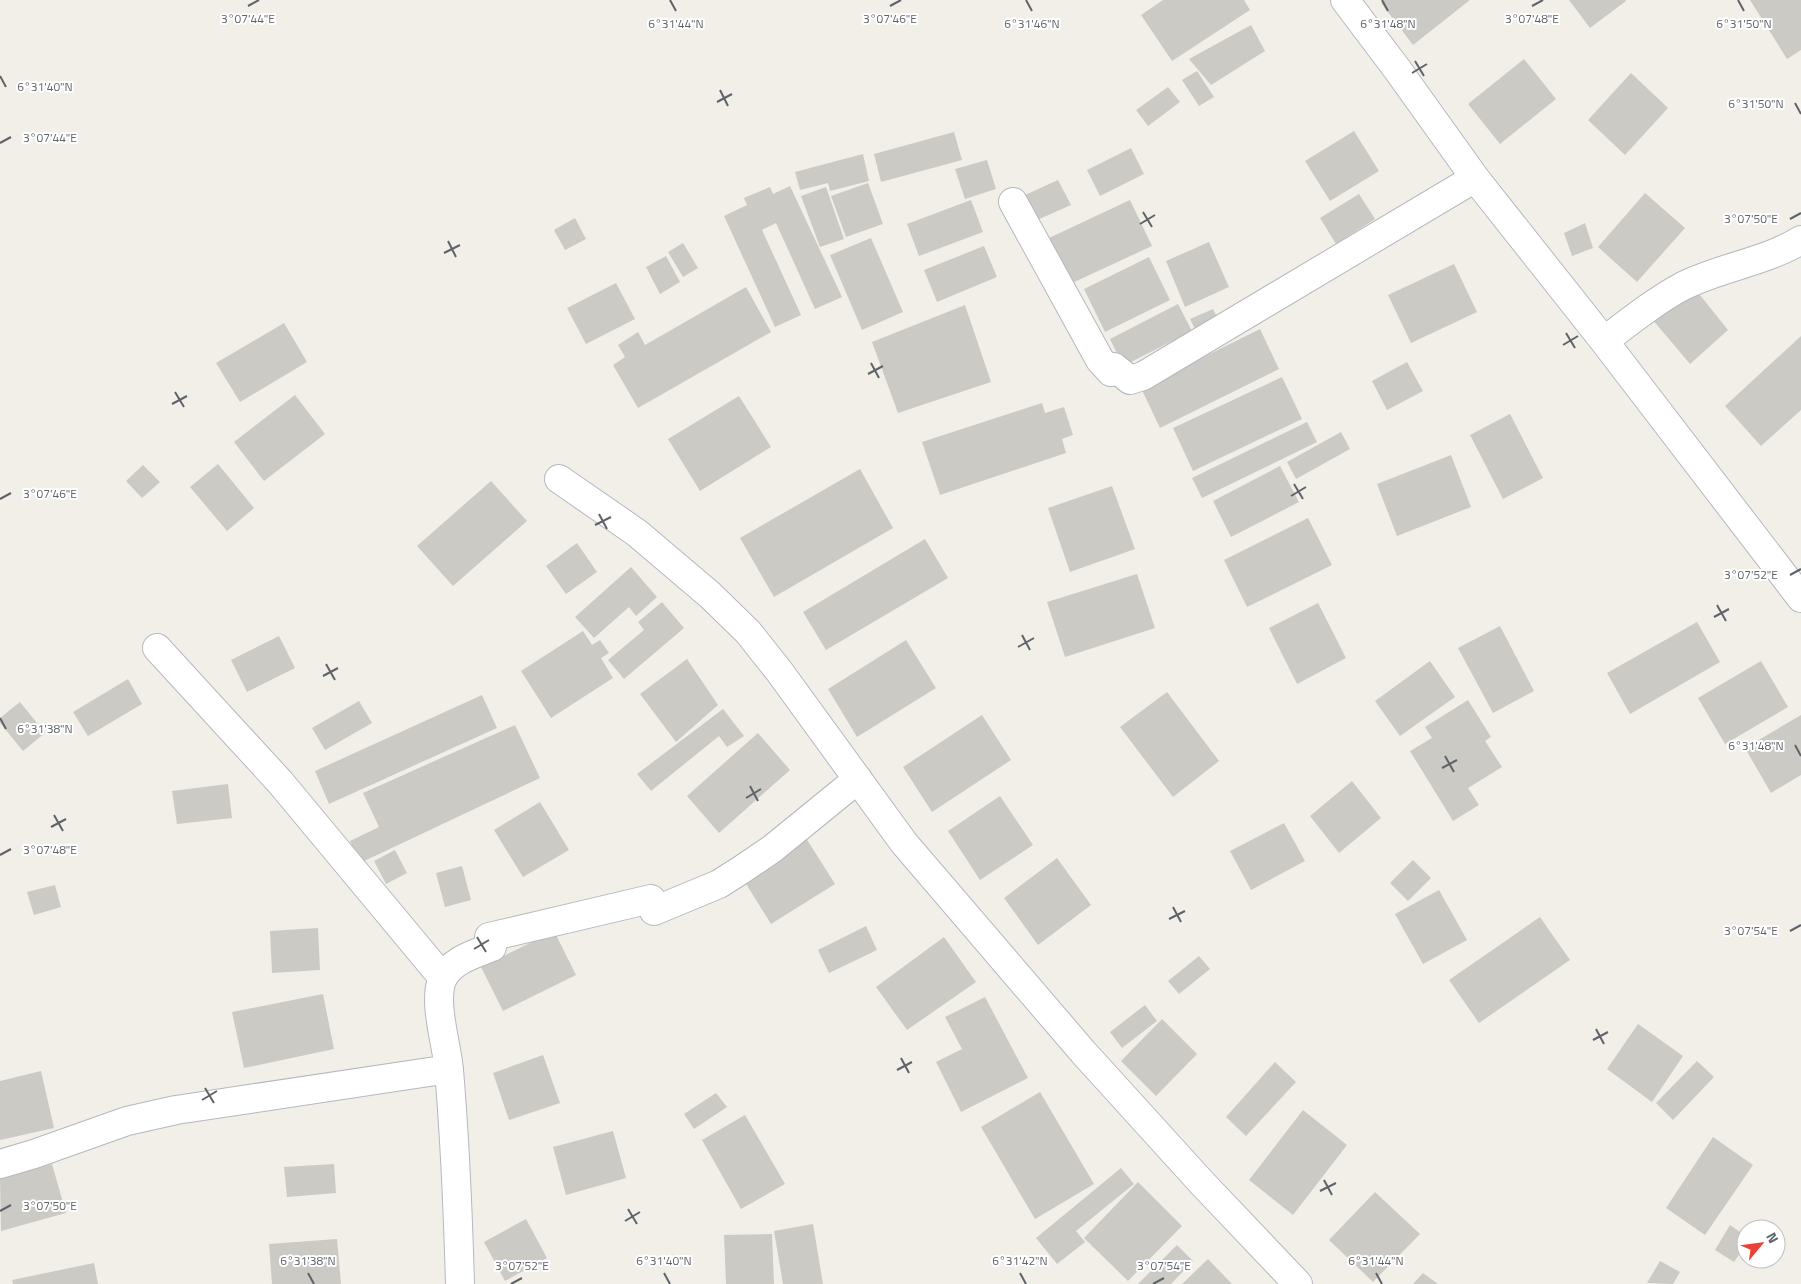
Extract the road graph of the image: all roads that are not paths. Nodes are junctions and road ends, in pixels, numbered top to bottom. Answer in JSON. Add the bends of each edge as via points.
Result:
{"nodes":[{"id":1,"x":1345,"y":0,"type":"edge"},
{"id":2,"x":1474,"y":178,"type":"junction"},
{"id":3,"x":1013,"y":202,"type":"dead end"},
{"id":4,"x":1801,"y":240,"type":"edge"},
{"id":5,"x":1604,"y":340,"type":"junction"},
{"id":6,"x":559,"y":479,"type":"dead end"},
{"id":7,"x":1801,"y":598,"type":"edge"},
{"id":8,"x":157,"y":648,"type":"dead end"},
{"id":9,"x":858,"y":779,"type":"junction"},
{"id":10,"x":443,"y":978,"type":"junction"},
{"id":11,"x":449,"y":1069,"type":"junction"},
{"id":12,"x":0,"y":1164,"type":"edge"},
{"id":13,"x":460,"y":1284,"type":"edge"},
{"id":14,"x":1298,"y":1284,"type":"edge"}],
"edges":[{"from":1,"to":2,"type":"street"},
{"from":2,"to":3,"type":"street","via":[[1143,376],[1130,380],[1114,367],[1111,372],[1100,360]]},
{"from":2,"to":5,"type":"street"},
{"from":4,"to":5,"type":"street","via":[[1786,249],[1683,286]]},
{"from":5,"to":7,"type":"street"},
{"from":6,"to":9,"type":"street","via":[[637,533],[748,632]]},
{"from":8,"to":10,"type":"street","via":[[280,782]]},
{"from":9,"to":10,"type":"street","via":[[772,849],[719,884],[654,911],[651,900],[489,937],[492,947],[462,960]]},
{"from":9,"to":14,"type":"street","via":[[904,843],[1083,1052]]},
{"from":10,"to":11,"type":"street","via":[[439,1001]]},
{"from":11,"to":12,"type":"street","via":[[176,1110],[127,1121]]},
{"from":11,"to":13,"type":"street"}]}
